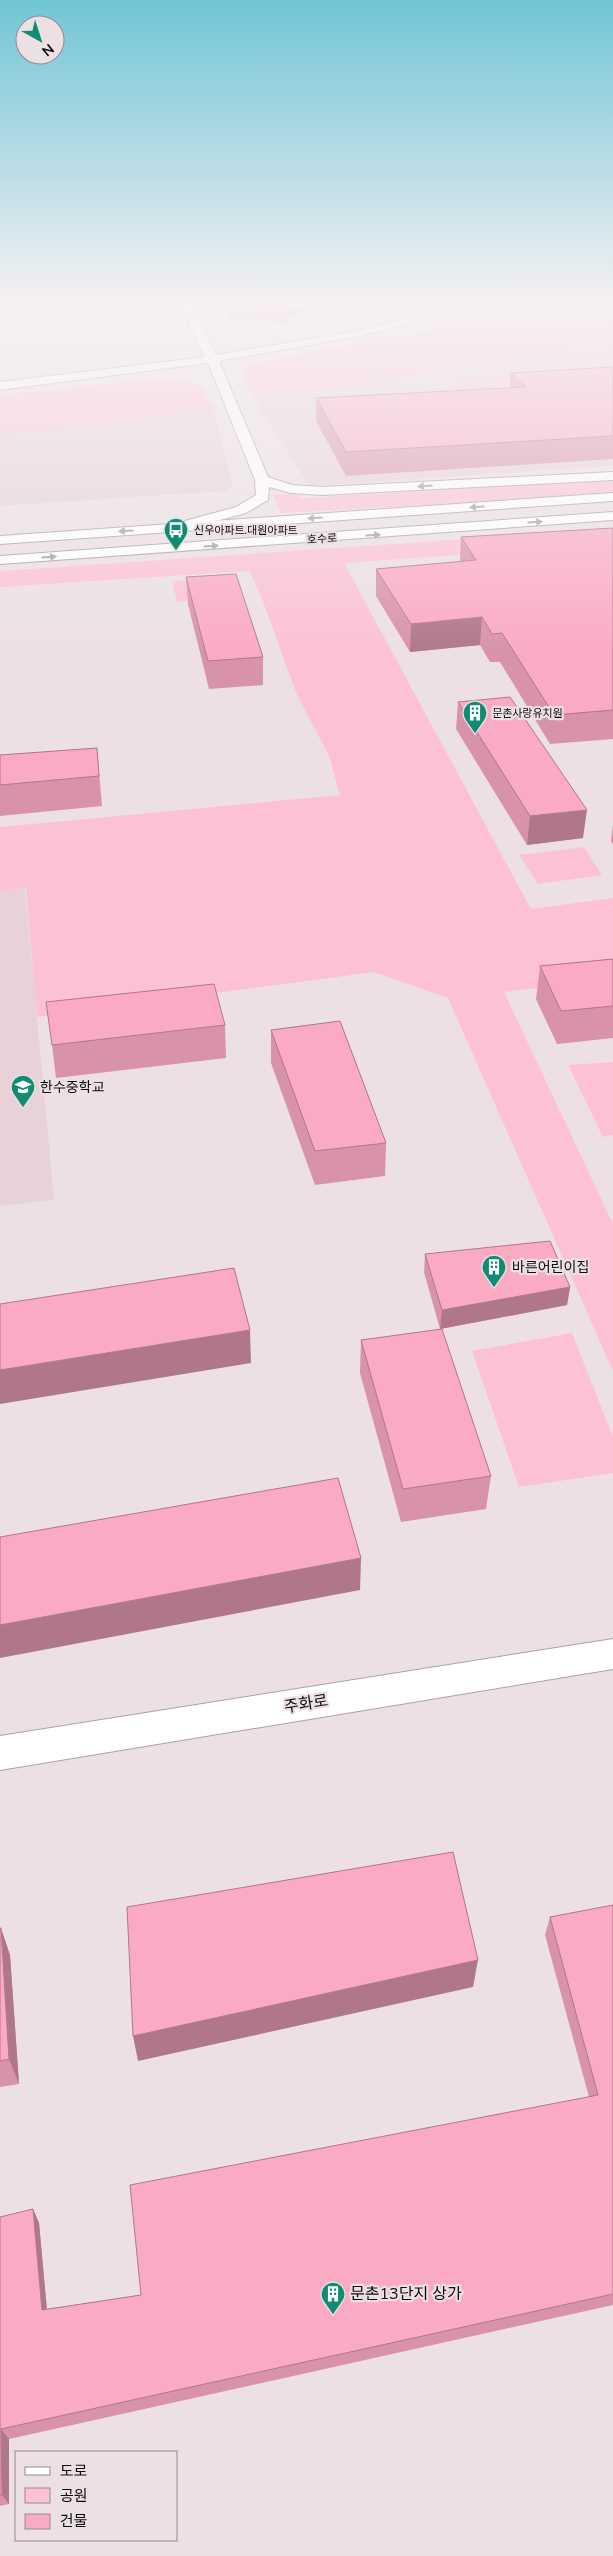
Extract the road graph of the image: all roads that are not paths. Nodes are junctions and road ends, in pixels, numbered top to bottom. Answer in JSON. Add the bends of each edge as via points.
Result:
{"nodes":[{"id":1,"x":236,"y":418,"type":"edge"},
{"id":2,"x":613,"y":476,"type":"edge"},
{"id":3,"x":262,"y":480,"type":"junction"},
{"id":4,"x":613,"y":497,"type":"edge"},
{"id":5,"x":613,"y":516,"type":"edge"},
{"id":6,"x":175,"y":528,"type":"junction"},
{"id":7,"x":0,"y":540,"type":"edge"},
{"id":8,"x":0,"y":560,"type":"edge"},
{"id":9,"x":613,"y":1654,"type":"edge"},
{"id":10,"x":0,"y":1753,"type":"edge"}],
"edges":[{"from":1,"to":3,"type":"street"},
{"from":2,"to":3,"type":"street","one_way":true,"via":[[322,492],[291,489]]},
{"from":3,"to":6,"type":"street","via":[[263,498],[248,506]]},
{"from":4,"to":6,"type":"street","name":"호수로","one_way":true},
{"from":8,"to":5,"type":"street","name":"호수로","one_way":true},
{"from":6,"to":7,"type":"street","name":"호수로","one_way":true},
{"from":9,"to":10,"type":"street","name":"주화로"}]}
